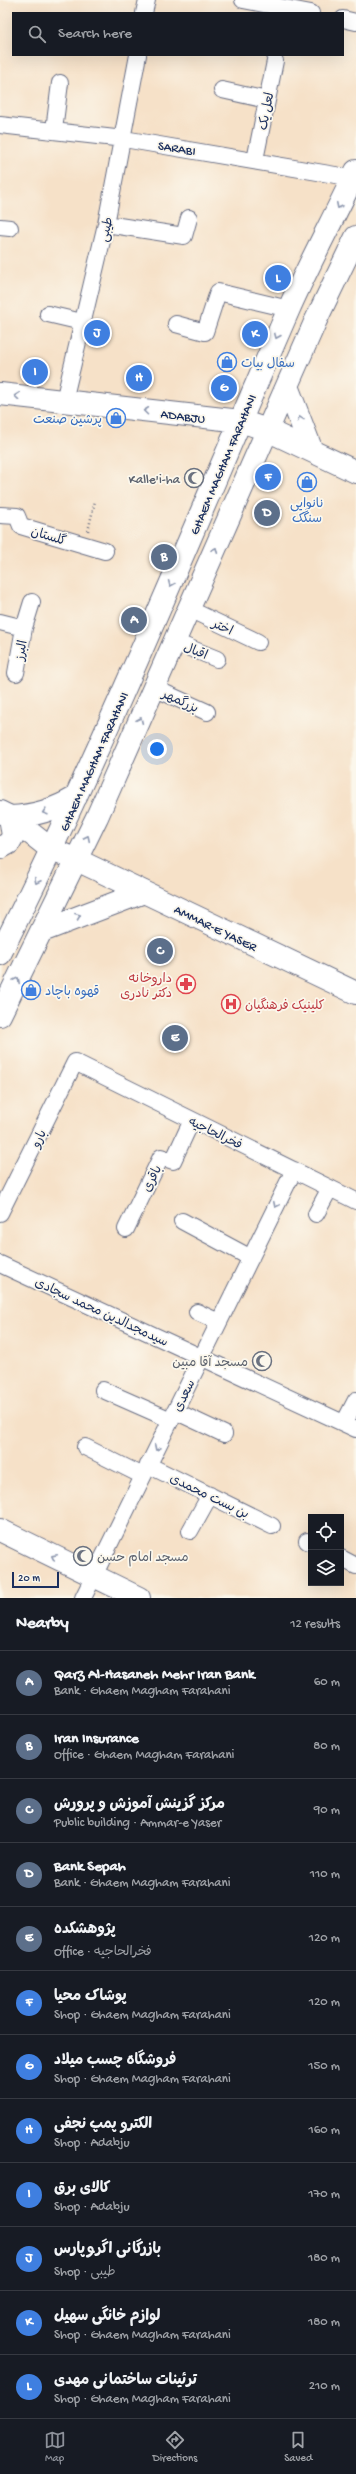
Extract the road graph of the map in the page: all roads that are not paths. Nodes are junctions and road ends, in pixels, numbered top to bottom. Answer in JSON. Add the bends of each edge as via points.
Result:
{"nodes":[{"id":1,"x":147,"y":0,"type":"edge"},
{"id":2,"x":243,"y":0,"type":"edge"},
{"id":3,"x":144,"y":12,"type":"edge"},
{"id":4,"x":306,"y":12,"type":"edge"},
{"id":5,"x":344,"y":19,"type":"edge"},
{"id":6,"x":356,"y":22,"type":"edge"},
{"id":7,"x":138,"y":56,"type":"edge"},
{"id":8,"x":275,"y":61,"type":"dead end"},
{"id":9,"x":60,"y":83,"type":"dead end"},
{"id":10,"x":222,"y":90,"type":"dead end"},
{"id":11,"x":267,"y":100,"type":"junction"},
{"id":12,"x":0,"y":125,"type":"edge"},
{"id":13,"x":54,"y":130,"type":"junction"},
{"id":14,"x":124,"y":139,"type":"junction"},
{"id":15,"x":255,"y":160,"type":"junction"},
{"id":16,"x":354,"y":174,"type":"edge"},
{"id":17,"x":189,"y":218,"type":"dead end"},
{"id":18,"x":106,"y":224,"type":"junction"},
{"id":19,"x":356,"y":237,"type":"edge"},
{"id":20,"x":289,"y":309,"type":"junction"},
{"id":21,"x":48,"y":314,"type":"dead end"},
{"id":22,"x":82,"y":322,"type":"junction"},
{"id":23,"x":176,"y":324,"type":"dead end"},
{"id":24,"x":287,"y":386,"type":"junction"},
{"id":25,"x":0,"y":394,"type":"edge"},
{"id":26,"x":64,"y":401,"type":"junction"},
{"id":27,"x":241,"y":421,"type":"junction"},
{"id":28,"x":268,"y":430,"type":"junction"},
{"id":29,"x":312,"y":451,"type":"junction"},
{"id":30,"x":356,"y":472,"type":"edge"},
{"id":31,"x":0,"y":515,"type":"edge"},
{"id":32,"x":105,"y":551,"type":"dead end"},
{"id":33,"x":32,"y":602,"type":"dead end"},
{"id":34,"x":189,"y":610,"type":"junction"},
{"id":35,"x":0,"y":622,"type":"edge"},
{"id":36,"x":24,"y":628,"type":"junction"},
{"id":37,"x":174,"y":642,"type":"junction"},
{"id":38,"x":258,"y":642,"type":"dead end"},
{"id":39,"x":217,"y":659,"type":"dead end"},
{"id":40,"x":16,"y":673,"type":"dead end"},
{"id":41,"x":154,"y":688,"type":"junction"},
{"id":42,"x":207,"y":712,"type":"dead end"},
{"id":43,"x":76,"y":797,"type":"junction"},
{"id":44,"x":5,"y":814,"type":"edge"},
{"id":45,"x":0,"y":849,"type":"edge"},
{"id":46,"x":52,"y":850,"type":"junction"},
{"id":47,"x":77,"y":860,"type":"junction"},
{"id":48,"x":144,"y":892,"type":"junction"},
{"id":49,"x":42,"y":931,"type":"junction"},
{"id":50,"x":0,"y":954,"type":"edge"},
{"id":51,"x":356,"y":993,"type":"edge"},
{"id":52,"x":0,"y":1015,"type":"edge"},
{"id":53,"x":75,"y":1062,"type":"joint"},
{"id":54,"x":192,"y":1120,"type":"junction"},
{"id":55,"x":294,"y":1170,"type":"junction"},
{"id":56,"x":330,"y":1188,"type":"junction"},
{"id":57,"x":356,"y":1201,"type":"edge"},
{"id":58,"x":0,"y":1213,"type":"edge"},
{"id":59,"x":316,"y":1214,"type":"dead end"},
{"id":60,"x":182,"y":1221,"type":"dead end"},
{"id":61,"x":126,"y":1229,"type":"dead end"},
{"id":62,"x":251,"y":1258,"type":"junction"},
{"id":63,"x":0,"y":1264,"type":"edge"},
{"id":64,"x":197,"y":1312,"type":"dead end"},
{"id":65,"x":219,"y":1322,"type":"junction"},
{"id":66,"x":201,"y":1357,"type":"junction"},
{"id":67,"x":103,"y":1390,"type":"dead end"},
{"id":68,"x":356,"y":1400,"type":"edge"},
{"id":69,"x":173,"y":1415,"type":"junction"},
{"id":70,"x":350,"y":1426,"type":"edge"},
{"id":71,"x":224,"y":1434,"type":"dead end"},
{"id":72,"x":85,"y":1447,"type":"dead end"},
{"id":73,"x":146,"y":1470,"type":"junction"},
{"id":74,"x":210,"y":1495,"type":"junction"},
{"id":75,"x":272,"y":1526,"type":"dead end"},
{"id":76,"x":0,"y":1530,"type":"edge"},
{"id":77,"x":190,"y":1531,"type":"dead end"},
{"id":78,"x":344,"y":1560,"type":"edge"},
{"id":79,"x":356,"y":1566,"type":"edge"},
{"id":80,"x":94,"y":1576,"type":"junction"},
{"id":81,"x":83,"y":1598,"type":"edge"},
{"id":82,"x":140,"y":1598,"type":"edge"}],
"edges":[{"from":1,"to":3,"type":"street"},
{"from":2,"to":4,"type":"street"},
{"from":5,"to":6,"type":"street"},
{"from":7,"to":14,"type":"street","name":"طیبی"},
{"from":8,"to":11,"type":"street","name":"لعل یک"},
{"from":9,"to":13,"type":"street"},
{"from":10,"to":11,"type":"street"},
{"from":11,"to":15,"type":"street","name":"لعل یک"},
{"from":12,"to":13,"type":"street","name":"SARABI"},
{"from":13,"to":14,"type":"street","name":"SARABI"},
{"from":14,"to":15,"type":"street","name":"SARABI"},
{"from":14,"to":18,"type":"street","name":"طیبی"},
{"from":15,"to":16,"type":"street","name":"SARABI"},
{"from":16,"to":20,"type":"main road","name":"GHAEM MAGHAM FARAHANI","one_way":true},
{"from":17,"to":18,"type":"street","via":[[184,236]]},
{"from":18,"to":22,"type":"street","name":"طیبی"},
{"from":19,"to":24,"type":"main road","name":"GHAEM MAGHAM FARAHANI"},
{"from":20,"to":23,"type":"street","via":[[218,292],[205,332]]},
{"from":20,"to":27,"type":"main road","name":"GHAEM MAGHAM FARAHANI","one_way":true},
{"from":21,"to":22,"type":"street"},
{"from":22,"to":26,"type":"street","name":"طیبی"},
{"from":24,"to":28,"type":"main road","name":"GHAEM MAGHAM FARAHANI"},
{"from":29,"to":24,"type":"main road","one_way":true},
{"from":26,"to":25,"type":"main road","name":"ADABJU","one_way":true},
{"from":27,"to":26,"type":"main road","name":"ADABJU","one_way":true},
{"from":27,"to":28,"type":"main road","name":"ADABJU"},
{"from":27,"to":43,"type":"main road","name":"GHAEM MAGHAM FARAHANI","one_way":true,"via":[[135,668]]},
{"from":28,"to":29,"type":"main road","name":"ADABJU"},
{"from":34,"to":28,"type":"main road","name":"GHAEM MAGHAM FARAHANI","one_way":true},
{"from":29,"to":30,"type":"main road","name":"ADABJU"},
{"from":31,"to":32,"type":"street","name":"گلستان","via":[[17,516],[21,526]]},
{"from":33,"to":36,"type":"street"},
{"from":34,"to":37,"type":"main road","name":"GHAEM MAGHAM FARAHANI"},
{"from":34,"to":38,"type":"street","name":"اختر"},
{"from":35,"to":36,"type":"street","name":"البرز"},
{"from":36,"to":40,"type":"street","name":"البرز"},
{"from":37,"to":39,"type":"street","name":"اقبال"},
{"from":37,"to":41,"type":"main road","name":"GHAEM MAGHAM FARAHANI"},
{"from":41,"to":42,"type":"street","name":"بزرگمهر"},
{"from":47,"to":41,"type":"main road","name":"GHAEM MAGHAM FARAHANI","one_way":true},
{"from":43,"to":44,"type":"main road","one_way":true,"via":[[59,808],[41,814]]},
{"from":43,"to":46,"type":"main road","name":"GHAEM MAGHAM FARAHANI"},
{"from":44,"to":45,"type":"main road","via":[[14,836]]},
{"from":44,"to":46,"type":"main road"},
{"from":45,"to":46,"type":"main road"},
{"from":46,"to":47,"type":"main road","name":"AMMAR-E YASER"},
{"from":46,"to":50,"type":"main road","name":"GHAEM MAGHAM FARAHANI","one_way":true},
{"from":47,"to":48,"type":"main road","name":"AMMAR-E YASER"},
{"from":47,"to":49,"type":"main road","name":"GHAEM MAGHAM FARAHANI"},
{"from":49,"to":48,"type":"main road","one_way":true},
{"from":48,"to":51,"type":"main road","name":"AMMAR-E YASER"},
{"from":52,"to":49,"type":"main road","name":"GHAEM MAGHAM FARAHANI","one_way":true},
{"from":53,"to":54,"type":"street","name":"فخرالحاجیه"},
{"from":53,"to":58,"type":"street","name":"بارو"},
{"from":54,"to":55,"type":"street","name":"فخرالحاجیه"},
{"from":54,"to":61,"type":"street","name":"باقری","via":[[172,1161],[161,1157]]},
{"from":55,"to":56,"type":"street","name":"فخرالحاجیه"},
{"from":55,"to":62,"type":"street","name":"سعدی","one_way":true},
{"from":56,"to":57,"type":"street","name":"فخرالحاجیه"},
{"from":56,"to":59,"type":"street"},
{"from":60,"to":62,"type":"street"},
{"from":62,"to":65,"type":"street","name":"سعدی"},
{"from":63,"to":66,"type":"street","name":"سیدمجدالدین محمد سجادی"},
{"from":64,"to":65,"type":"street"},
{"from":65,"to":66,"type":"street","name":"سعدی"},
{"from":66,"to":69,"type":"street","name":"سعدی"},
{"from":66,"to":70,"type":"street","name":"سیدمجدالدین محمد سجادی"},
{"from":67,"to":69,"type":"street"},
{"from":68,"to":70,"type":"street"},
{"from":69,"to":71,"type":"street"},
{"from":69,"to":73,"type":"street","name":"سعدی","one_way":true},
{"from":72,"to":73,"type":"street","name":"بن بست محمدی"},
{"from":73,"to":74,"type":"street","name":"بن بست محمدی"},
{"from":73,"to":80,"type":"street","name":"سعدی"},
{"from":74,"to":75,"type":"street","name":"بن بست محمدی"},
{"from":74,"to":77,"type":"street"},
{"from":80,"to":76,"type":"main road","one_way":true},
{"from":78,"to":79,"type":"street"},
{"from":80,"to":81,"type":"street","name":"سعدی"},
{"from":80,"to":82,"type":"main road"}]}
